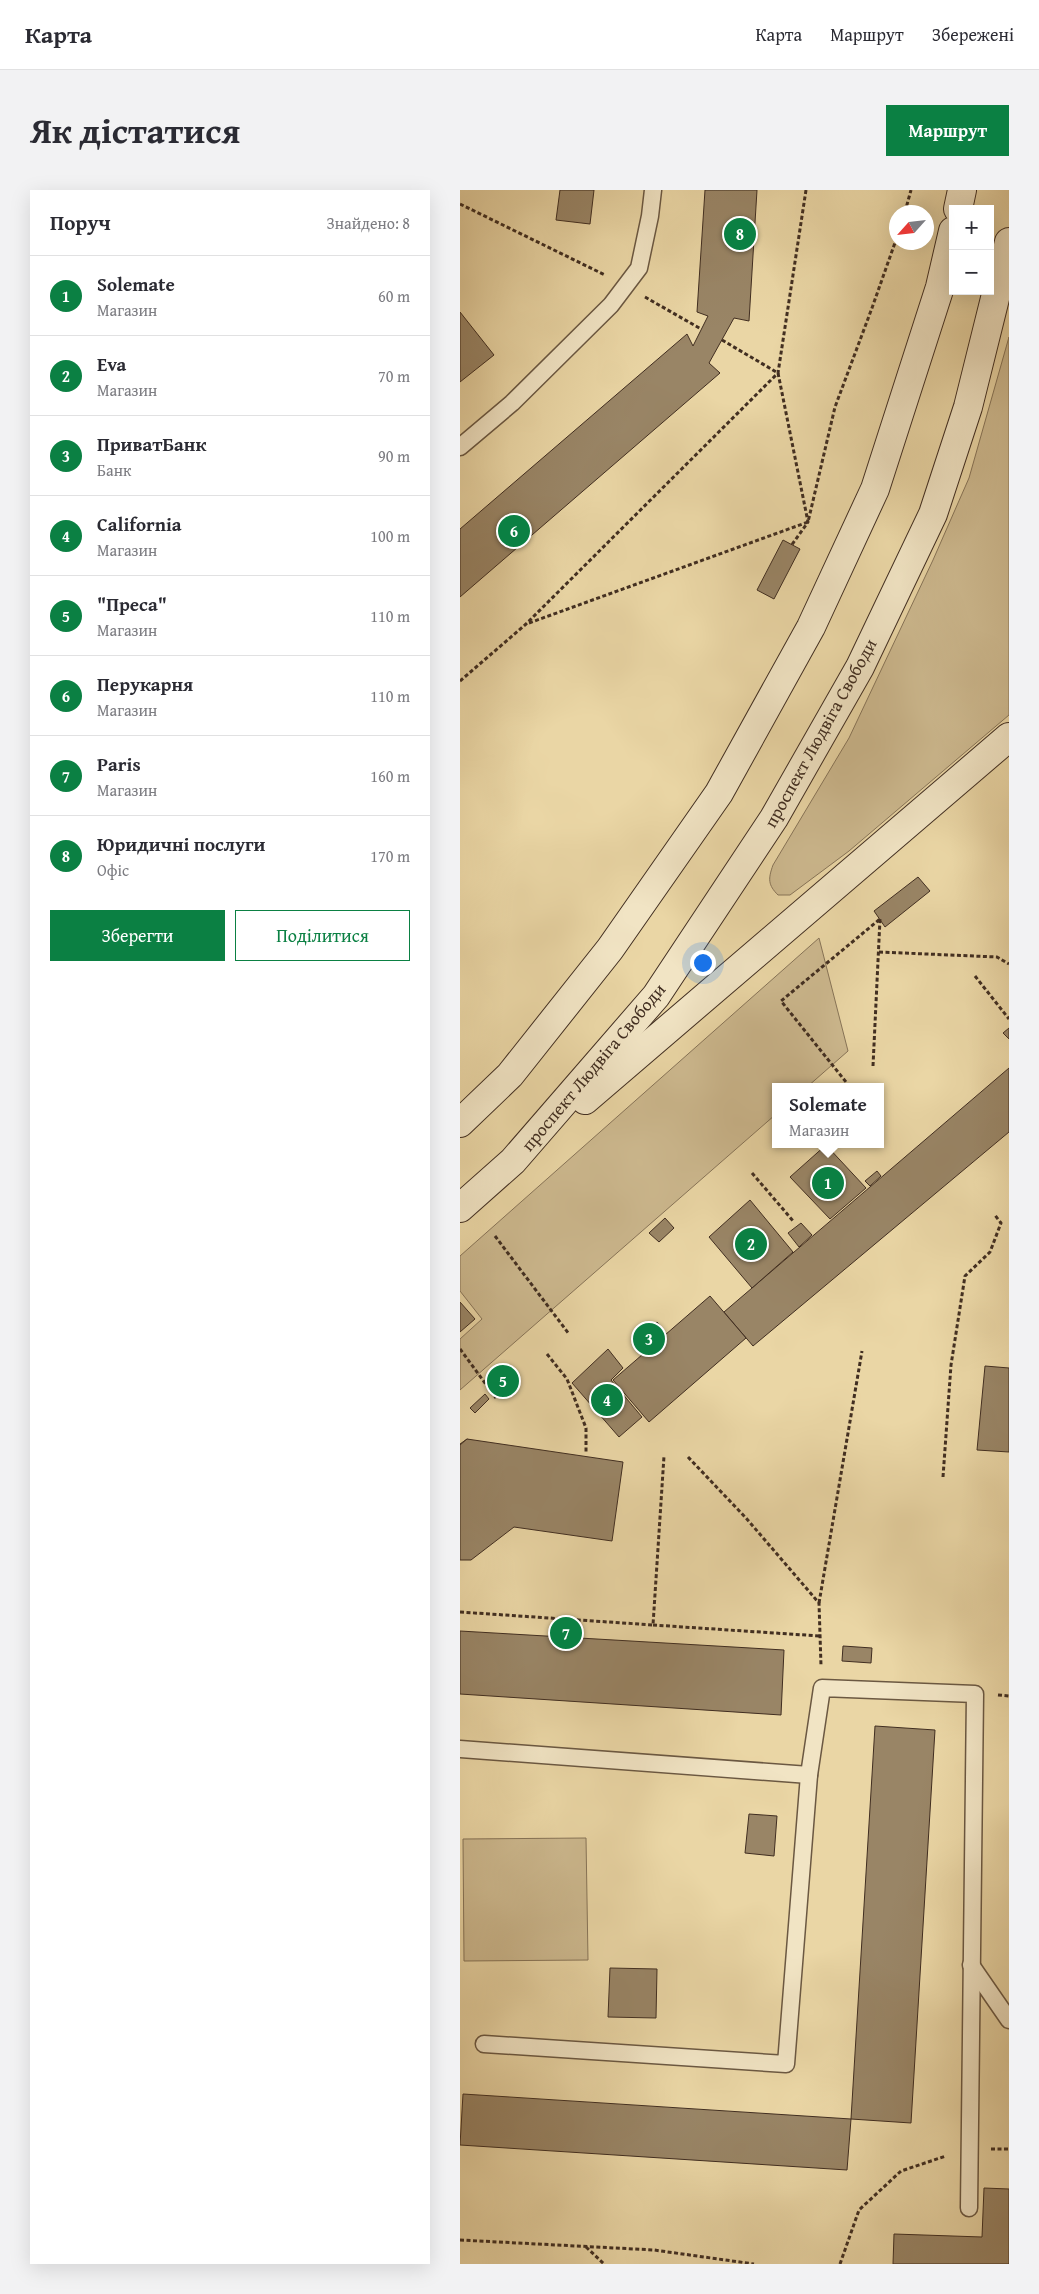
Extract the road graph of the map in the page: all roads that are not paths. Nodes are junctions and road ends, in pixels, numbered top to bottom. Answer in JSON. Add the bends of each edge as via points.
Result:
{"nodes":[{"id":1,"x":653,"y":190,"type":"edge"},
{"id":2,"x":962,"y":190,"type":"edge"},
{"id":3,"x":959,"y":205,"type":"edge"},
{"id":4,"x":1009,"y":242,"type":"edge"},
{"id":5,"x":949,"y":248,"type":"edge"},
{"id":6,"x":460,"y":447,"type":"edge"},
{"id":7,"x":1009,"y":737,"type":"edge"},
{"id":8,"x":460,"y":1123,"type":"edge"},
{"id":9,"x":513,"y":1161,"type":"junction"},
{"id":10,"x":460,"y":1208,"type":"edge"},
{"id":11,"x":460,"y":1749,"type":"edge"},
{"id":12,"x":809,"y":1775,"type":"junction"},
{"id":13,"x":971,"y":1965,"type":"junction"},
{"id":14,"x":1009,"y":2020,"type":"edge"},
{"id":15,"x":484,"y":2044,"type":"dead end"},
{"id":16,"x":969,"y":2208,"type":"dead end"}],
"edges":[{"from":1,"to":6,"type":"lane","via":[[639,268],[626,286],[611,305],[512,403]]},
{"from":2,"to":3,"type":"main road"},
{"from":4,"to":9,"type":"main road","name":"проспект Людвіга Свободи","via":[[968,407],[933,514],[860,667],[774,818],[656,996]]},
{"from":5,"to":8,"type":"main road","via":[[940,287],[876,489],[812,627],[719,793],[610,949],[510,1075]]},
{"from":7,"to":9,"type":"main road","name":"проспект Людвіга Свободи"},
{"from":9,"to":10,"type":"main road","name":"проспект Людвіга Свободи"},
{"from":11,"to":12,"type":"lane"},
{"from":12,"to":13,"type":"lane","via":[[822,1688],[975,1694]]},
{"from":12,"to":15,"type":"lane","via":[[786,2064]]},
{"from":13,"to":14,"type":"lane"},
{"from":13,"to":16,"type":"lane"}]}
